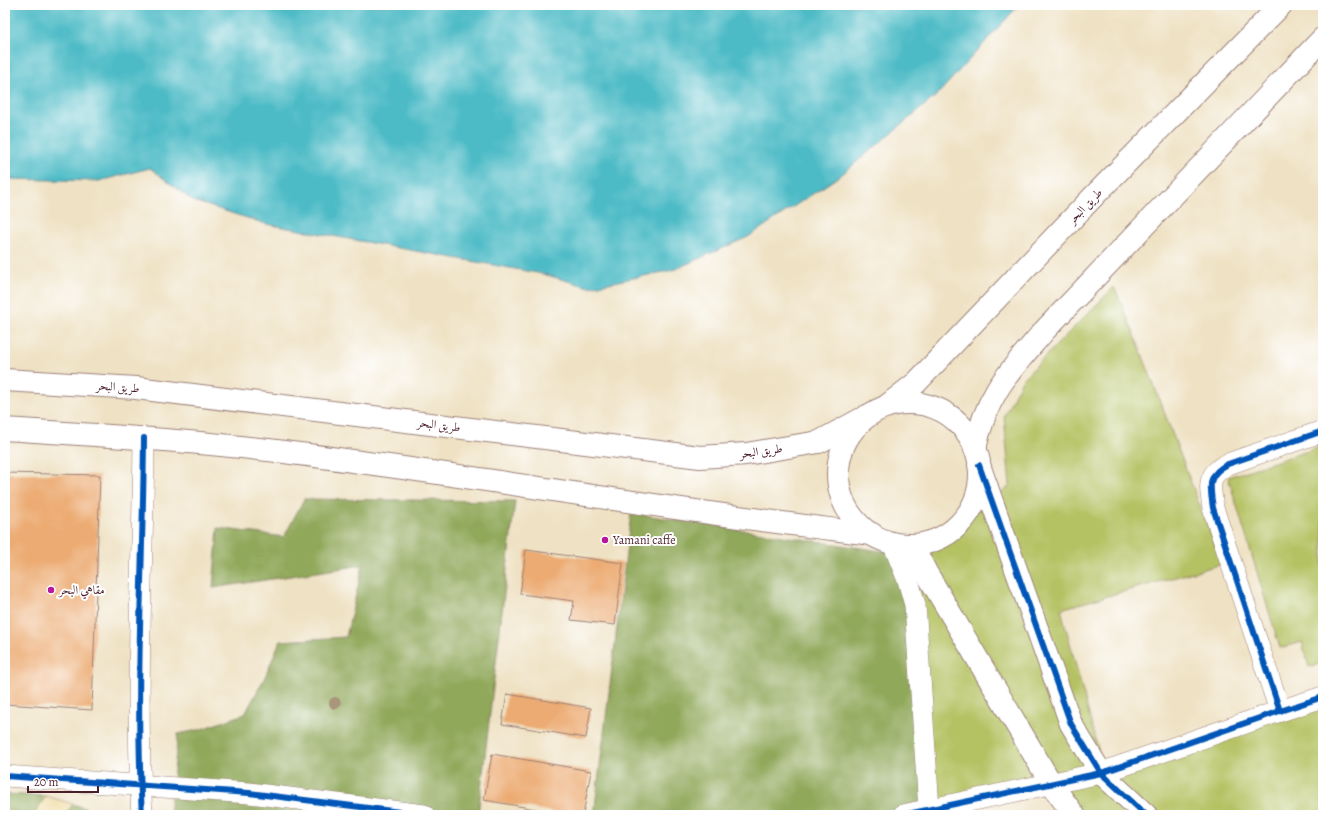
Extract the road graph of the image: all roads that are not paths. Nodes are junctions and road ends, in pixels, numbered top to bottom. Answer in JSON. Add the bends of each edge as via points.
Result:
{"nodes":[{"id":1,"x":1281,"y":5,"type":"edge"},
{"id":2,"x":1323,"y":38,"type":"edge"},
{"id":3,"x":5,"y":380,"type":"edge"},
{"id":4,"x":888,"y":405,"type":"junction"},
{"id":5,"x":867,"y":416,"type":"junction"},
{"id":6,"x":5,"y":430,"type":"edge"},
{"id":7,"x":1323,"y":431,"type":"edge"},
{"id":8,"x":144,"y":438,"type":"junction"},
{"id":9,"x":977,"y":457,"type":"junction"},
{"id":10,"x":872,"y":534,"type":"junction"},
{"id":11,"x":902,"y":544,"type":"junction"},
{"id":12,"x":1323,"y":697,"type":"edge"},
{"id":13,"x":1280,"y":711,"type":"junction"},
{"id":14,"x":1101,"y":773,"type":"junction"},
{"id":15,"x":5,"y":776,"type":"edge"},
{"id":16,"x":140,"y":785,"type":"junction"},
{"id":17,"x":1052,"y":785,"type":"junction"},
{"id":18,"x":929,"y":809,"type":"junction"},
{"id":19,"x":142,"y":815,"type":"edge"},
{"id":20,"x":424,"y":815,"type":"edge"},
{"id":21,"x":903,"y":815,"type":"edge"},
{"id":22,"x":1074,"y":815,"type":"edge"},
{"id":23,"x":1146,"y":815,"type":"edge"}],
"edges":[{"from":1,"to":4,"type":"main road","name":"طريق البحر","via":[[916,383]]},
{"from":2,"to":9,"type":"main road","via":[[1173,194],[1015,365],[988,404],[980,426]]},
{"from":3,"to":5,"type":"main road","name":"طريق البحر","via":[[136,388],[700,457],[746,454],[819,442]]},
{"from":4,"to":5,"type":"main road"},
{"from":4,"to":9,"type":"main road","via":[[909,402],[930,406],[949,415],[965,430]]},
{"from":5,"to":10,"type":"main road","via":[[850,433],[840,454],[838,477],[843,499],[854,519]]},
{"from":6,"to":8,"type":"main road"},
{"from":7,"to":13,"type":"street","via":[[1228,464],[1217,470],[1211,479],[1213,508]]},
{"from":8,"to":10,"type":"main road","via":[[265,450],[501,481],[785,524]]},
{"from":8,"to":16,"type":"street"},
{"from":9,"to":11,"type":"main road","via":[[979,485],[974,503],[963,520],[948,533],[931,542]]},
{"from":9,"to":14,"type":"main road","via":[[1071,724]]},
{"from":10,"to":11,"type":"main road"},
{"from":11,"to":17,"type":"main road","via":[[930,578]]},
{"from":11,"to":18,"type":"street","via":[[914,605]]},
{"from":12,"to":13,"type":"street"},
{"from":13,"to":14,"type":"street"},
{"from":14,"to":17,"type":"street"},
{"from":14,"to":23,"type":"main road"},
{"from":15,"to":16,"type":"street"},
{"from":16,"to":19,"type":"street"},
{"from":16,"to":20,"type":"street","via":[[249,793]]},
{"from":17,"to":18,"type":"street"},
{"from":17,"to":22,"type":"main road"},
{"from":18,"to":21,"type":"street"}]}
